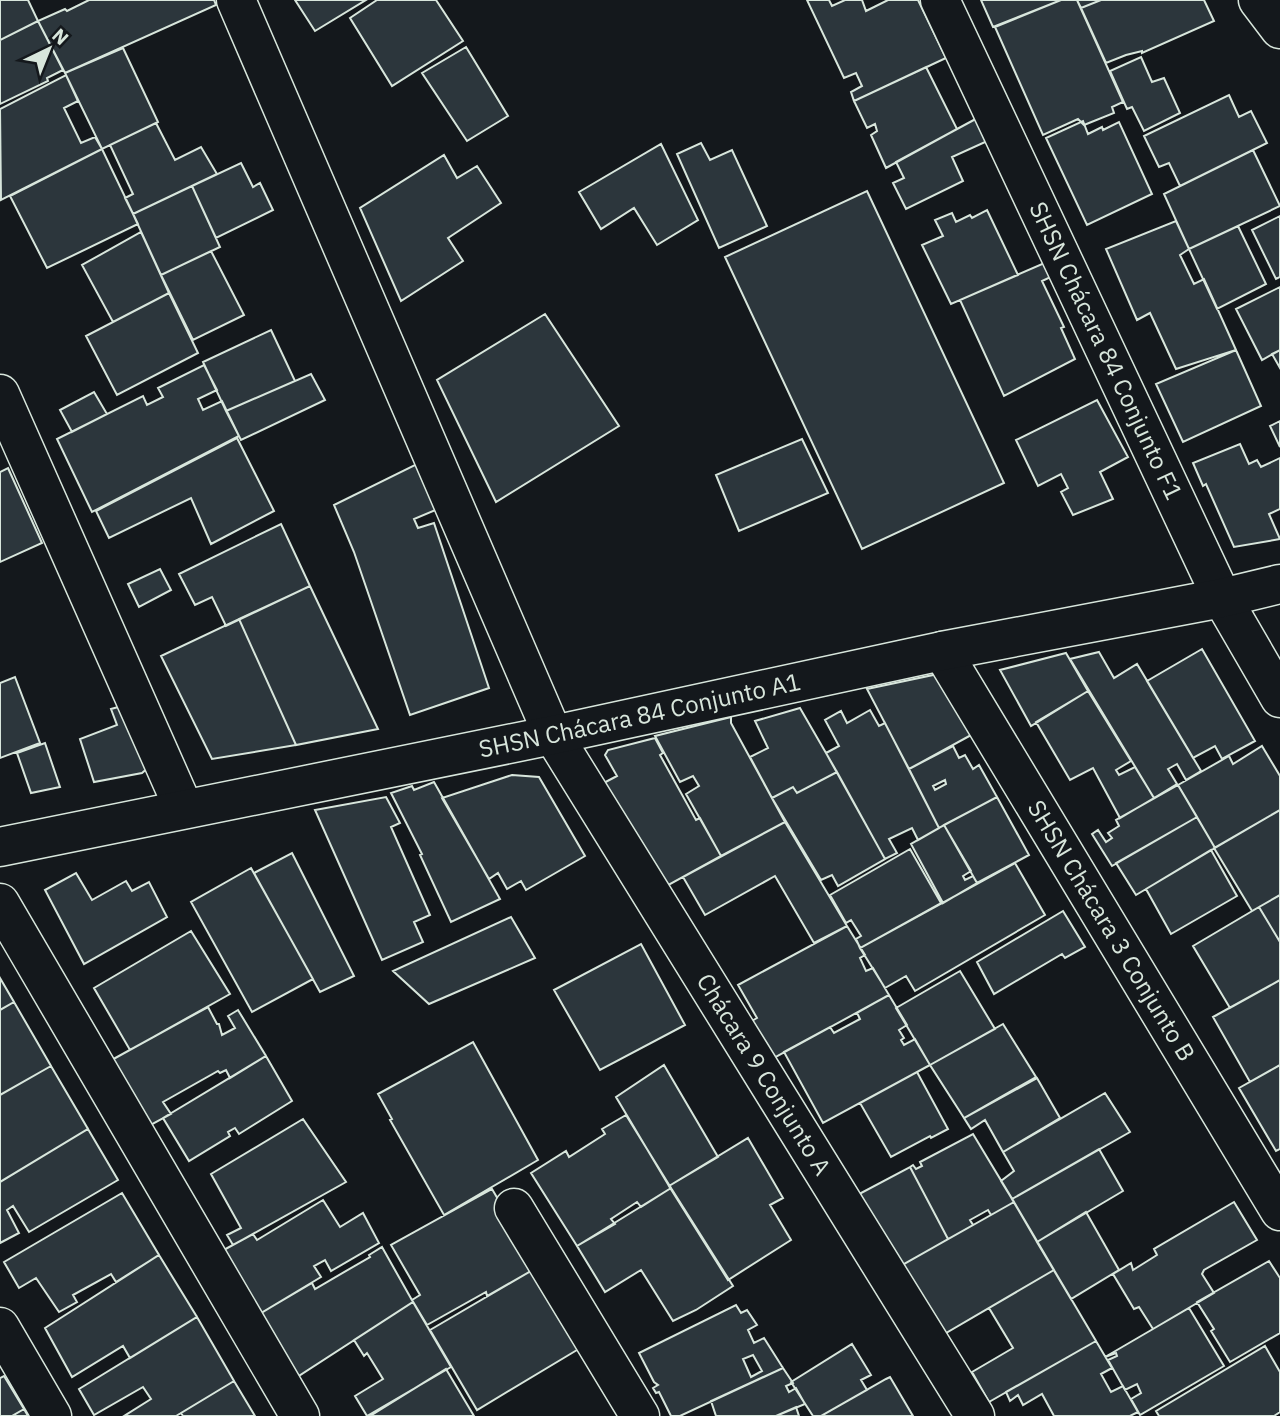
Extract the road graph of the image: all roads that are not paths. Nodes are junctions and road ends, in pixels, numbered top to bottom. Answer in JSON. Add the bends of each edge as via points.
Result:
{"nodes":[{"id":1,"x":236,"y":0,"type":"edge"},
{"id":2,"x":940,"y":0,"type":"edge"},
{"id":3,"x":1258,"y":0,"type":"edge"},
{"id":4,"x":1280,"y":29,"type":"edge"},
{"id":5,"x":0,"y":394,"type":"edge"},
{"id":6,"x":1280,"y":584,"type":"edge"},
{"id":7,"x":1222,"y":598,"type":"junction"},
{"id":8,"x":942,"y":651,"type":"junction"},
{"id":9,"x":1280,"y":698,"type":"edge"},
{"id":10,"x":553,"y":735,"type":"junction"},
{"id":11,"x":184,"y":809,"type":"junction"},
{"id":12,"x":0,"y":847,"type":"edge"},
{"id":13,"x":0,"y":903,"type":"edge"},
{"id":14,"x":514,"y":1208,"type":"dead end"},
{"id":15,"x":1280,"y":1210,"type":"edge"},
{"id":16,"x":0,"y":1327,"type":"edge"},
{"id":17,"x":52,"y":1416,"type":"edge"},
{"id":18,"x":300,"y":1416,"type":"edge"},
{"id":19,"x":640,"y":1416,"type":"edge"},
{"id":20,"x":975,"y":1416,"type":"edge"}],
"edges":[{"from":1,"to":10,"type":"street","name":"Chácara 9 Conjunto A"},
{"from":2,"to":7,"type":"street","name":"SHSN Chácara 84 Conjunto F1"},
{"from":3,"to":4,"type":"street"},
{"from":5,"to":11,"type":"street"},
{"from":6,"to":7,"type":"street","name":"SHSN Chácara 84 Conjunto A1"},
{"from":7,"to":8,"type":"street","name":"SHSN Chácara 84 Conjunto A1"},
{"from":7,"to":9,"type":"street","name":"SHSN Chácara 84 Conjunto F1"},
{"from":8,"to":10,"type":"street","name":"SHSN Chácara 84 Conjunto A1"},
{"from":8,"to":15,"type":"street","name":"SHSN Chácara 3 Conjunto B"},
{"from":10,"to":11,"type":"street","name":"SHSN Chácara 84 Conjunto A1"},
{"from":10,"to":20,"type":"street","name":"Chácara 9 Conjunto A"},
{"from":11,"to":12,"type":"street","name":"SHSN Chácara 84 Conjunto A1"},
{"from":13,"to":18,"type":"street"},
{"from":14,"to":19,"type":"street"},
{"from":16,"to":17,"type":"street"}]}
